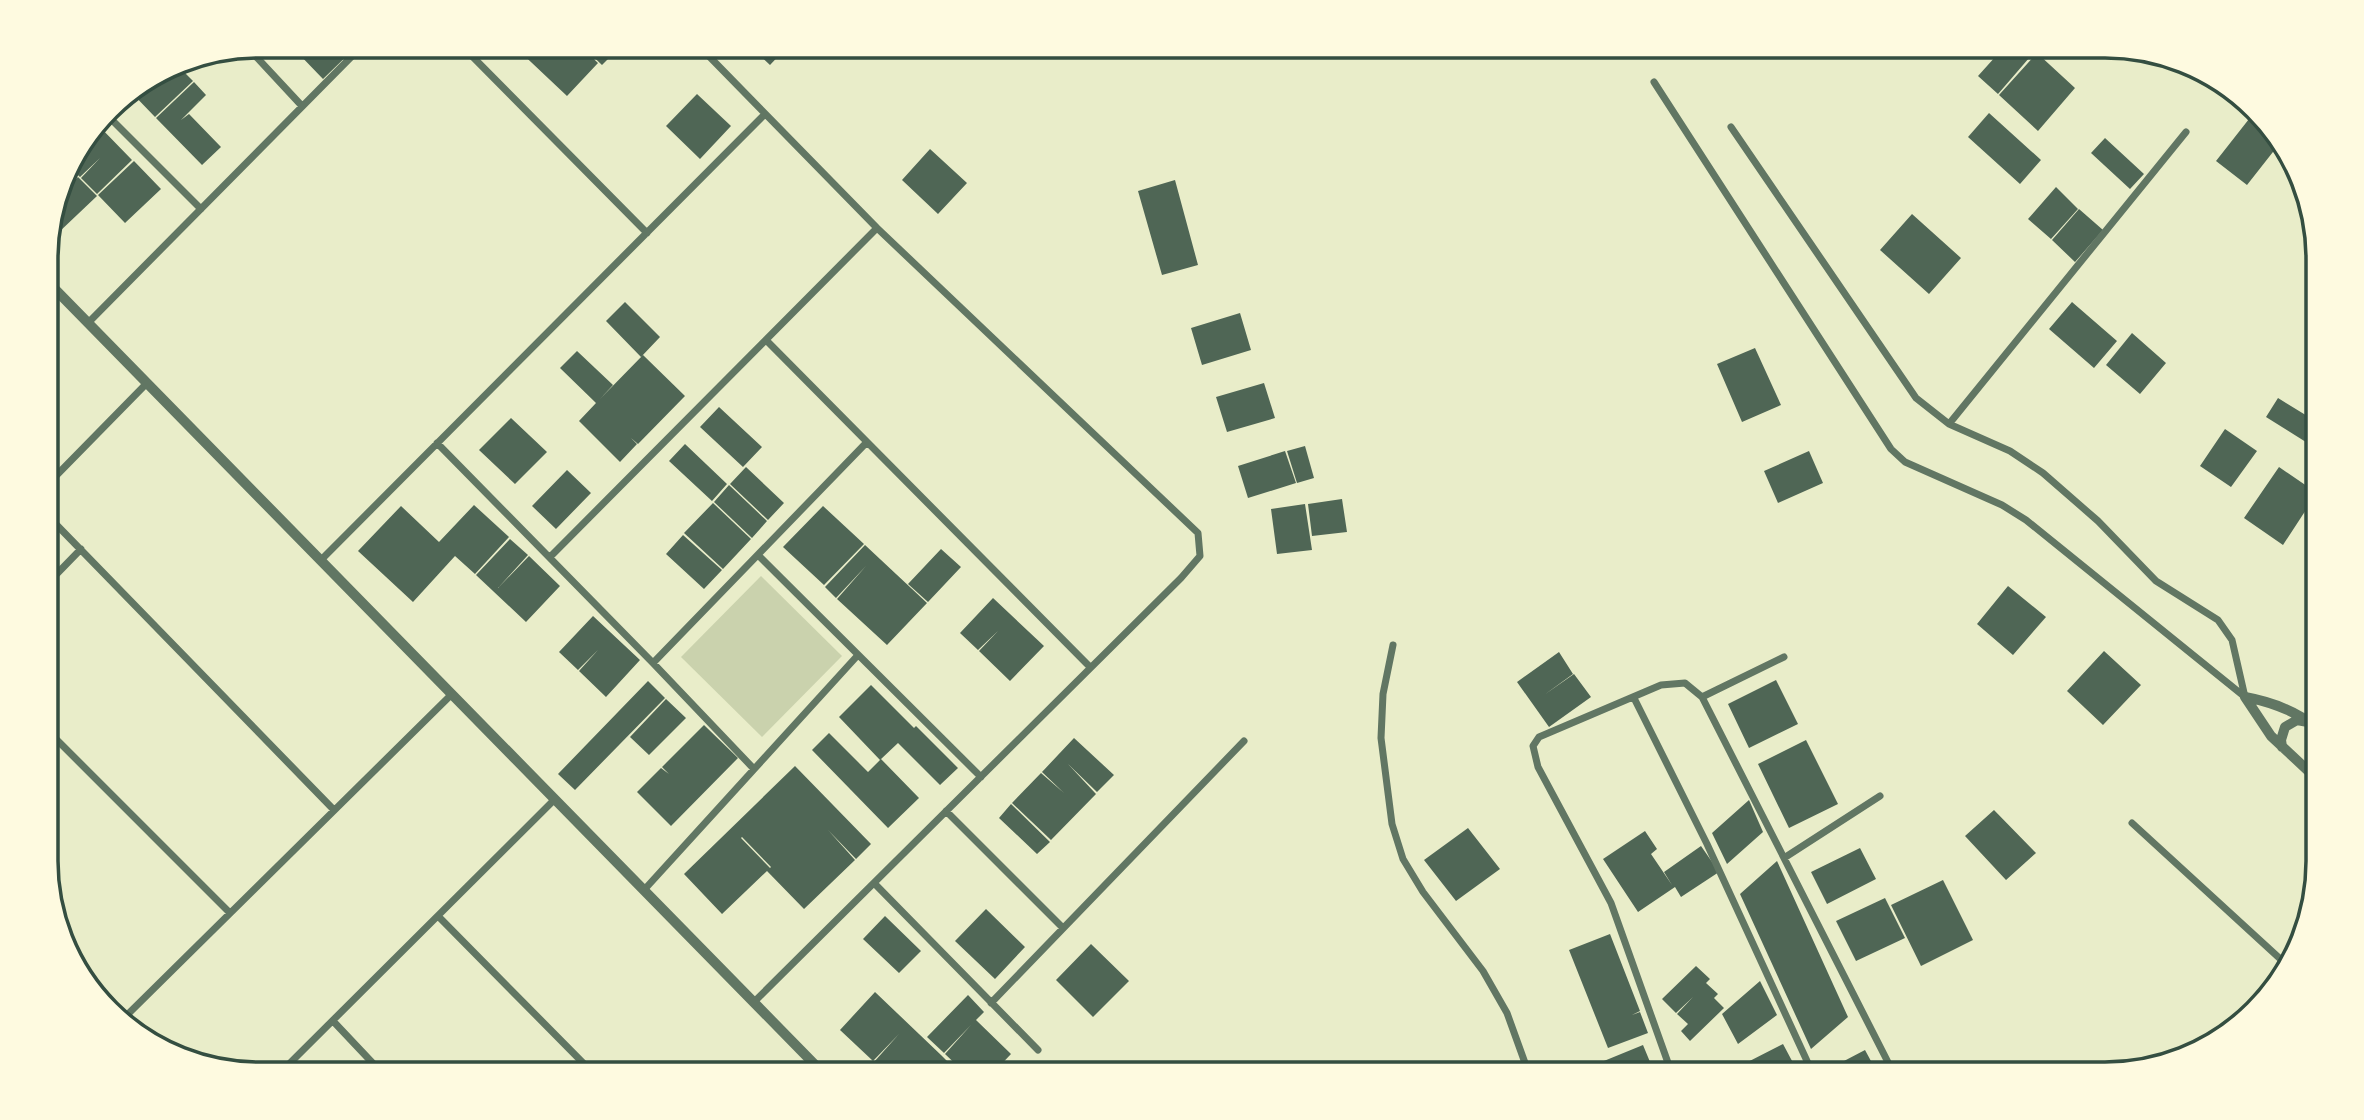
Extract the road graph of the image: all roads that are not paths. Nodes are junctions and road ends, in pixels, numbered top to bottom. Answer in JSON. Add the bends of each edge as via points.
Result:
{"nodes":[{"id":1,"x":257,"y":58,"type":"edge"},
{"id":2,"x":350,"y":58,"type":"edge"},
{"id":3,"x":474,"y":58,"type":"edge"},
{"id":4,"x":711,"y":58,"type":"edge"},
{"id":5,"x":1654,"y":82,"type":"dead end"},
{"id":6,"x":302,"y":106,"type":"junction"},
{"id":7,"x":765,"y":114,"type":"junction"},
{"id":8,"x":113,"y":121,"type":"edge"},
{"id":9,"x":1731,"y":127,"type":"dead end"},
{"id":10,"x":2186,"y":132,"type":"dead end"},
{"id":11,"x":201,"y":209,"type":"junction"},
{"id":12,"x":877,"y":228,"type":"junction"},
{"id":13,"x":647,"y":233,"type":"junction"},
{"id":14,"x":58,"y":292,"type":"edge"},
{"id":15,"x":88,"y":323,"type":"junction"},
{"id":16,"x":765,"y":340,"type":"junction"},
{"id":17,"x":147,"y":383,"type":"junction"},
{"id":18,"x":1949,"y":424,"type":"junction"},
{"id":19,"x":867,"y":442,"type":"junction"},
{"id":20,"x":437,"y":443,"type":"junction"},
{"id":21,"x":58,"y":474,"type":"edge"},
{"id":22,"x":58,"y":526,"type":"edge"},
{"id":23,"x":81,"y":550,"type":"junction"},
{"id":24,"x":758,"y":555,"type":"junction"},
{"id":25,"x":550,"y":558,"type":"junction"},
{"id":26,"x":321,"y":560,"type":"junction"},
{"id":27,"x":58,"y":573,"type":"edge"},
{"id":28,"x":1393,"y":645,"type":"dead end"},
{"id":29,"x":858,"y":655,"type":"junction"},
{"id":30,"x":1784,"y":657,"type":"dead end"},
{"id":31,"x":653,"y":663,"type":"junction"},
{"id":32,"x":1090,"y":667,"type":"junction"},
{"id":33,"x":452,"y":694,"type":"junction"},
{"id":34,"x":2245,"y":696,"type":"junction"},
{"id":35,"x":1633,"y":698,"type":"junction"},
{"id":36,"x":1702,"y":698,"type":"junction"},
{"id":37,"x":2306,"y":721,"type":"edge"},
{"id":38,"x":2306,"y":723,"type":"edge"},
{"id":39,"x":58,"y":741,"type":"edge"},
{"id":40,"x":1244,"y":741,"type":"dead end"},
{"id":41,"x":2282,"y":747,"type":"junction"},
{"id":42,"x":754,"y":769,"type":"junction"},
{"id":43,"x":2306,"y":769,"type":"edge"},
{"id":44,"x":981,"y":776,"type":"junction"},
{"id":45,"x":1880,"y":796,"type":"dead end"},
{"id":46,"x":555,"y":799,"type":"junction"},
{"id":47,"x":334,"y":810,"type":"junction"},
{"id":48,"x":946,"y":811,"type":"junction"},
{"id":49,"x":2132,"y":823,"type":"dead end"},
{"id":50,"x":1784,"y":858,"type":"junction"},
{"id":51,"x":874,"y":883,"type":"junction"},
{"id":52,"x":643,"y":890,"type":"junction"},
{"id":53,"x":230,"y":913,"type":"junction"},
{"id":54,"x":438,"y":916,"type":"junction"},
{"id":55,"x":1063,"y":928,"type":"junction"},
{"id":56,"x":2280,"y":959,"type":"edge"},
{"id":57,"x":754,"y":1002,"type":"junction"},
{"id":58,"x":991,"y":1003,"type":"junction"},
{"id":59,"x":128,"y":1014,"type":"edge"},
{"id":60,"x":333,"y":1021,"type":"junction"},
{"id":61,"x":1038,"y":1050,"type":"dead end"},
{"id":62,"x":291,"y":1062,"type":"edge"},
{"id":63,"x":372,"y":1062,"type":"edge"},
{"id":64,"x":582,"y":1062,"type":"edge"},
{"id":65,"x":812,"y":1062,"type":"edge"},
{"id":66,"x":1525,"y":1062,"type":"edge"},
{"id":67,"x":1668,"y":1062,"type":"edge"},
{"id":68,"x":1807,"y":1062,"type":"edge"},
{"id":69,"x":1888,"y":1062,"type":"edge"}],
"edges":[{"from":1,"to":6,"type":"street"},
{"from":2,"to":6,"type":"street"},
{"from":3,"to":13,"type":"street"},
{"from":4,"to":7,"type":"street"},
{"from":5,"to":34,"type":"street","via":[[1891,449],[1905,462],[2026,520]]},
{"from":6,"to":11,"type":"street"},
{"from":7,"to":12,"type":"street"},
{"from":7,"to":13,"type":"street"},
{"from":8,"to":11,"type":"street"},
{"from":9,"to":18,"type":"street","via":[[1916,398]]},
{"from":10,"to":18,"type":"street"},
{"from":11,"to":15,"type":"street"},
{"from":12,"to":16,"type":"street"},
{"from":12,"to":32,"type":"street","via":[[1198,533],[1200,556]]},
{"from":13,"to":20,"type":"street"},
{"from":14,"to":15,"type":"street"},
{"from":15,"to":17,"type":"street"},
{"from":16,"to":19,"type":"street"},
{"from":16,"to":25,"type":"street"},
{"from":17,"to":21,"type":"street"},
{"from":17,"to":26,"type":"street"},
{"from":18,"to":34,"type":"street","via":[[2010,451],[2043,473],[2157,581],[2218,620],[2232,640]]},
{"from":19,"to":24,"type":"street"},
{"from":19,"to":32,"type":"street"},
{"from":20,"to":25,"type":"street"},
{"from":20,"to":26,"type":"street"},
{"from":22,"to":23,"type":"street"},
{"from":23,"to":27,"type":"street"},
{"from":23,"to":47,"type":"street"},
{"from":24,"to":29,"type":"street"},
{"from":24,"to":31,"type":"street"},
{"from":25,"to":31,"type":"street"},
{"from":26,"to":33,"type":"street"},
{"from":28,"to":66,"type":"street","via":[[1383,694],[1381,738],[1399,847],[1423,892],[1483,971],[1507,1013]]},
{"from":29,"to":42,"type":"street"},
{"from":29,"to":44,"type":"street"},
{"from":30,"to":36,"type":"street"},
{"from":31,"to":42,"type":"street"},
{"from":32,"to":44,"type":"street"},
{"from":33,"to":46,"type":"street"},
{"from":33,"to":47,"type":"street"},
{"from":34,"to":37,"type":"street","via":[[2279,706]]},
{"from":34,"to":41,"type":"street"},
{"from":35,"to":36,"type":"street","via":[[1661,685],[1685,683]]},
{"from":35,"to":67,"type":"street","via":[[1539,737],[1533,746],[1538,767],[1611,903]]},
{"from":35,"to":68,"type":"street","via":[[1707,844]]},
{"from":36,"to":50,"type":"street"},
{"from":38,"to":41,"type":"street","via":[[2290,723],[2282,733]]},
{"from":39,"to":53,"type":"street"},
{"from":40,"to":55,"type":"street"},
{"from":41,"to":43,"type":"street"},
{"from":42,"to":52,"type":"street"},
{"from":44,"to":48,"type":"street"},
{"from":45,"to":50,"type":"street"},
{"from":46,"to":52,"type":"street"},
{"from":46,"to":54,"type":"street"},
{"from":47,"to":53,"type":"street"},
{"from":48,"to":51,"type":"street"},
{"from":48,"to":55,"type":"street"},
{"from":49,"to":56,"type":"street"},
{"from":50,"to":69,"type":"street"},
{"from":51,"to":57,"type":"street"},
{"from":51,"to":58,"type":"street"},
{"from":52,"to":57,"type":"street"},
{"from":53,"to":59,"type":"street"},
{"from":54,"to":60,"type":"street"},
{"from":54,"to":64,"type":"street"},
{"from":55,"to":58,"type":"street"},
{"from":57,"to":65,"type":"street"},
{"from":58,"to":61,"type":"street"},
{"from":60,"to":62,"type":"street"},
{"from":60,"to":63,"type":"street"}]}
